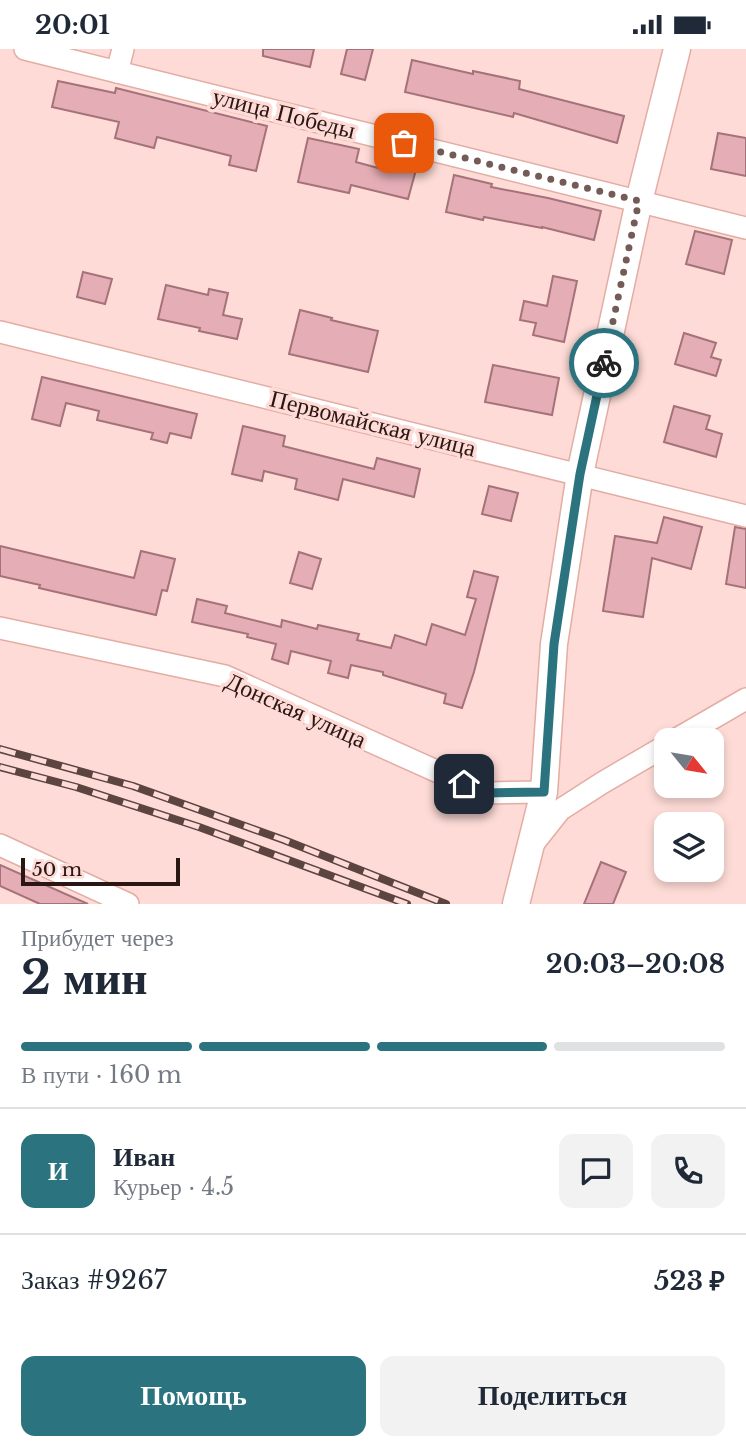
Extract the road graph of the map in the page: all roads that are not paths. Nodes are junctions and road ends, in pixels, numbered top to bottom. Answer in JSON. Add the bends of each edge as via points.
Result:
{"nodes":[{"id":1,"x":25,"y":49,"type":"edge"},
{"id":2,"x":123,"y":49,"type":"edge"},
{"id":3,"x":677,"y":49,"type":"edge"},
{"id":4,"x":117,"y":72,"type":"junction"},
{"id":5,"x":639,"y":201,"type":"junction"},
{"id":6,"x":746,"y":228,"type":"edge"},
{"id":7,"x":0,"y":332,"type":"edge"},
{"id":8,"x":580,"y":474,"type":"junction"},
{"id":9,"x":746,"y":516,"type":"edge"},
{"id":10,"x":0,"y":628,"type":"edge"},
{"id":11,"x":746,"y":699,"type":"edge"},
{"id":12,"x":696,"y":728,"type":"edge"},
{"id":13,"x":654,"y":753,"type":"edge"},
{"id":14,"x":544,"y":792,"type":"junction"},
{"id":15,"x":0,"y":845,"type":"edge"},
{"id":16,"x":531,"y":845,"type":"junction"},
{"id":17,"x":128,"y":904,"type":"edge"},
{"id":18,"x":516,"y":904,"type":"edge"}],
"edges":[{"from":1,"to":4,"type":"street","name":"улица Победы"},
{"from":2,"to":4,"type":"street"},
{"from":3,"to":5,"type":"main road"},
{"from":4,"to":5,"type":"street","name":"улица Победы"},
{"from":5,"to":6,"type":"street","name":"улица Победы"},
{"from":5,"to":8,"type":"main road"},
{"from":7,"to":8,"type":"street","name":"Первомайская улица"},
{"from":8,"to":9,"type":"street","name":"Первомайская улица"},
{"from":8,"to":14,"type":"main road","via":[[554,644]]},
{"from":10,"to":14,"type":"street","name":"Донская улица","via":[[225,676],[485,793]]},
{"from":11,"to":12,"type":"street"},
{"from":13,"to":16,"type":"street","via":[[559,810]]},
{"from":14,"to":16,"type":"main road"},
{"from":15,"to":17,"type":"street"},
{"from":16,"to":18,"type":"main road"}]}
